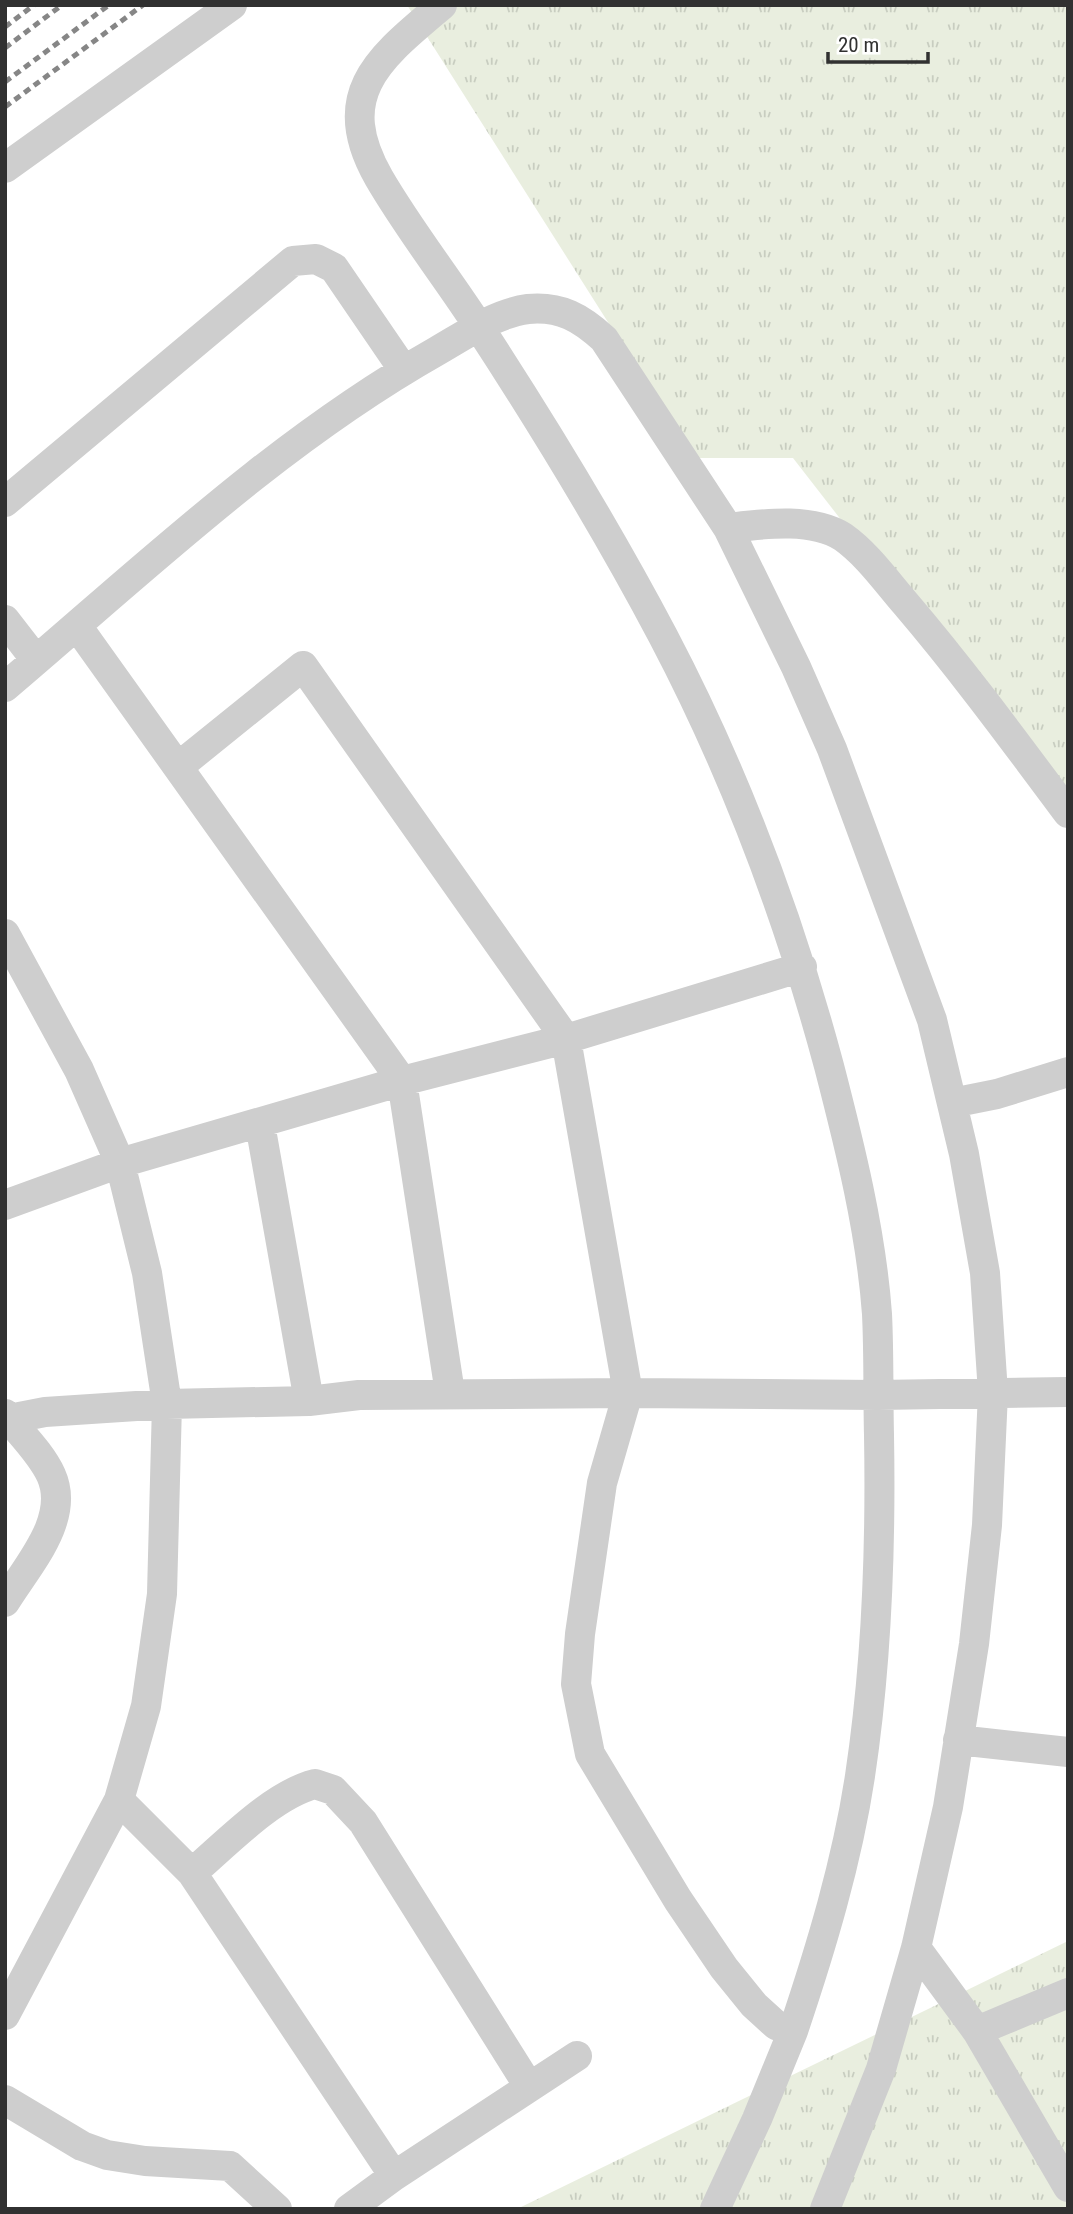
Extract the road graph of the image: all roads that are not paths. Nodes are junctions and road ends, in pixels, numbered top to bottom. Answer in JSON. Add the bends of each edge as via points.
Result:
{"nodes":[{"id":1,"x":232,"y":5,"type":"edge"},
{"id":2,"x":442,"y":5,"type":"edge"},
{"id":3,"x":5,"y":168,"type":"edge"},
{"id":4,"x":479,"y":327,"type":"junction"},
{"id":5,"x":403,"y":369,"type":"junction"},
{"id":6,"x":5,"y":502,"type":"edge"},
{"id":7,"x":728,"y":528,"type":"junction"},
{"id":8,"x":5,"y":620,"type":"edge"},
{"id":9,"x":77,"y":626,"type":"junction"},
{"id":10,"x":36,"y":660,"type":"junction"},
{"id":11,"x":5,"y":687,"type":"edge"},
{"id":12,"x":178,"y":767,"type":"junction"},
{"id":13,"x":1068,"y":813,"type":"edge"},
{"id":14,"x":5,"y":934,"type":"edge"},
{"id":15,"x":802,"y":967,"type":"junction"},
{"id":16,"x":566,"y":1040,"type":"junction"},
{"id":17,"x":1068,"y":1072,"type":"edge"},
{"id":18,"x":402,"y":1081,"type":"junction"},
{"id":19,"x":953,"y":1103,"type":"junction"},
{"id":20,"x":260,"y":1124,"type":"junction"},
{"id":21,"x":121,"y":1163,"type":"junction"},
{"id":22,"x":5,"y":1205,"type":"edge"},
{"id":23,"x":1068,"y":1392,"type":"edge"},
{"id":24,"x":450,"y":1393,"type":"junction"},
{"id":25,"x":628,"y":1393,"type":"junction"},
{"id":26,"x":993,"y":1393,"type":"junction"},
{"id":27,"x":878,"y":1395,"type":"junction"},
{"id":28,"x":309,"y":1401,"type":"junction"},
{"id":29,"x":167,"y":1404,"type":"junction"},
{"id":30,"x":7,"y":1416,"type":"edge"},
{"id":31,"x":5,"y":1602,"type":"edge"},
{"id":32,"x":958,"y":1740,"type":"junction"},
{"id":33,"x":1068,"y":1752,"type":"edge"},
{"id":34,"x":119,"y":1800,"type":"junction"},
{"id":35,"x":192,"y":1873,"type":"junction"},
{"id":36,"x":916,"y":1948,"type":"junction"},
{"id":37,"x":1068,"y":1993,"type":"edge"},
{"id":38,"x":5,"y":2015,"type":"edge"},
{"id":39,"x":793,"y":2031,"type":"junction"},
{"id":40,"x":977,"y":2031,"type":"junction"},
{"id":41,"x":577,"y":2056,"type":"dead end"},
{"id":42,"x":528,"y":2085,"type":"junction"},
{"id":43,"x":5,"y":2100,"type":"edge"},
{"id":44,"x":394,"y":2176,"type":"junction"},
{"id":45,"x":1068,"y":2187,"type":"edge"},
{"id":46,"x":277,"y":2209,"type":"edge"},
{"id":47,"x":349,"y":2209,"type":"edge"},
{"id":48,"x":715,"y":2209,"type":"edge"},
{"id":49,"x":825,"y":2209,"type":"edge"}],
"edges":[{"from":1,"to":3,"type":"street"},
{"from":2,"to":4,"type":"street","via":[[384,54],[361,94],[361,132],[376,174]]},
{"from":4,"to":5,"type":"street"},
{"from":4,"to":7,"type":"street","via":[[527,309],[552,309],[581,318],[604,339]]},
{"from":4,"to":15,"type":"street","via":[[662,636],[715,742],[762,853]]},
{"from":5,"to":6,"type":"street","via":[[334,268],[316,259],[293,261]]},
{"from":5,"to":9,"type":"street","via":[[247,480]]},
{"from":7,"to":13,"type":"street","via":[[795,524],[842,537],[865,557],[963,671]]},
{"from":7,"to":19,"type":"street","via":[[837,761],[932,1020]]},
{"from":8,"to":10,"type":"street"},
{"from":9,"to":10,"type":"street"},
{"from":9,"to":12,"type":"street"},
{"from":10,"to":11,"type":"street"},
{"from":12,"to":16,"type":"street","via":[[303,666]]},
{"from":12,"to":18,"type":"street"},
{"from":14,"to":21,"type":"street","via":[[79,1070]]},
{"from":15,"to":16,"type":"street"},
{"from":15,"to":27,"type":"street","via":[[847,1135],[864,1225],[877,1312]]},
{"from":16,"to":18,"type":"street"},
{"from":16,"to":25,"type":"street"},
{"from":17,"to":19,"type":"street"},
{"from":18,"to":20,"type":"street"},
{"from":18,"to":24,"type":"street"},
{"from":19,"to":26,"type":"street","via":[[985,1273]]},
{"from":20,"to":21,"type":"street"},
{"from":20,"to":28,"type":"street"},
{"from":21,"to":22,"type":"street"},
{"from":21,"to":29,"type":"street","via":[[147,1273]]},
{"from":23,"to":26,"type":"street"},
{"from":24,"to":25,"type":"street"},
{"from":24,"to":28,"type":"street"},
{"from":25,"to":27,"type":"street"},
{"from":25,"to":39,"type":"street","via":[[602,1483],[580,1634],[576,1684],[590,1755],[724,1968],[761,2012],[776,2025]]},
{"from":26,"to":27,"type":"street"},
{"from":26,"to":32,"type":"street","via":[[987,1525]]},
{"from":27,"to":39,"type":"street","via":[[880,1512],[874,1660],[860,1779],[843,1857]]},
{"from":28,"to":29,"type":"street"},
{"from":29,"to":30,"type":"street"},
{"from":29,"to":34,"type":"street","via":[[162,1594],[146,1706]]},
{"from":30,"to":31,"type":"street","via":[[50,1473],[57,1507],[53,1522]]},
{"from":32,"to":33,"type":"street"},
{"from":32,"to":36,"type":"street"},
{"from":34,"to":35,"type":"street"},
{"from":34,"to":38,"type":"street"},
{"from":35,"to":42,"type":"street","via":[[286,1798],[315,1784],[333,1790],[363,1822]]},
{"from":35,"to":44,"type":"street"},
{"from":36,"to":40,"type":"street"},
{"from":36,"to":49,"type":"street","via":[[881,2069]]},
{"from":37,"to":40,"type":"street"},
{"from":39,"to":48,"type":"street"},
{"from":40,"to":45,"type":"street"},
{"from":41,"to":42,"type":"street"},
{"from":42,"to":44,"type":"street"},
{"from":43,"to":46,"type":"street","via":[[82,2146],[107,2155],[230,2166]]},
{"from":44,"to":47,"type":"street"}]}
